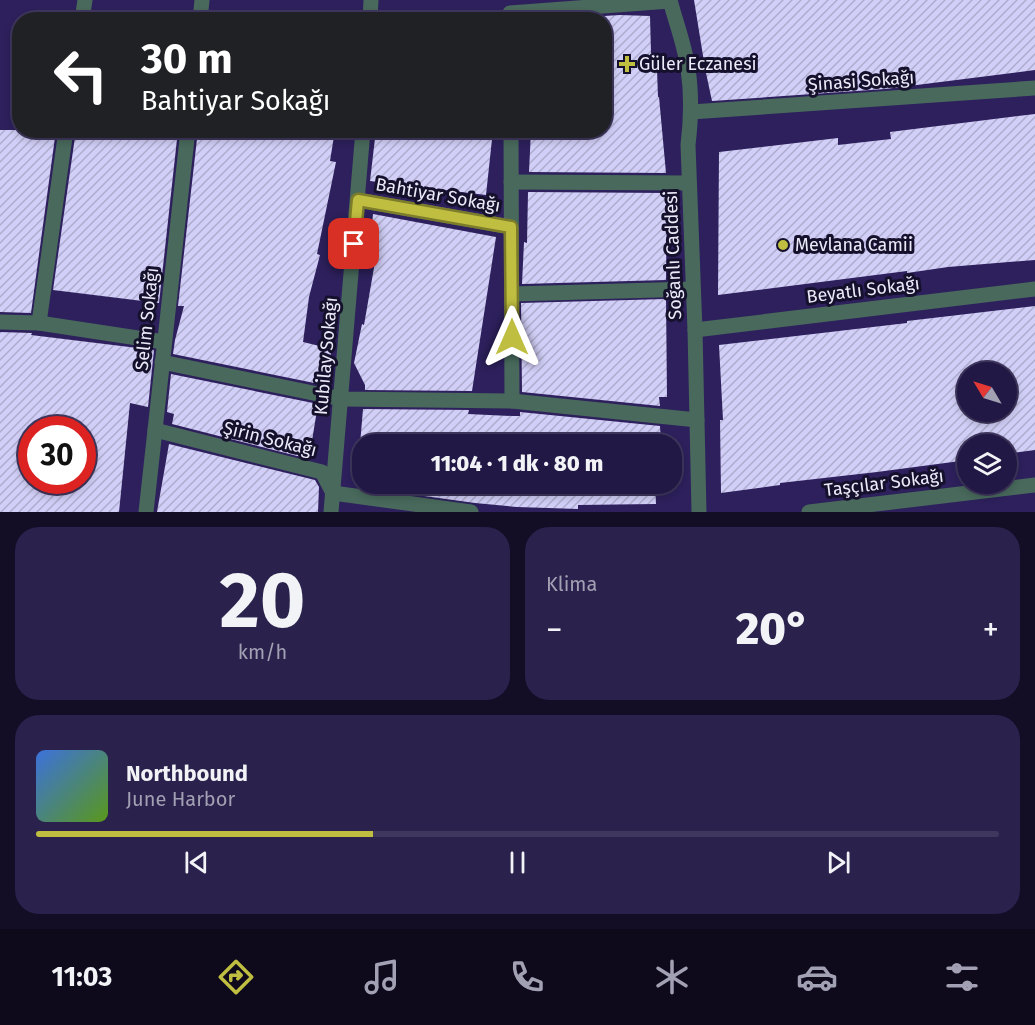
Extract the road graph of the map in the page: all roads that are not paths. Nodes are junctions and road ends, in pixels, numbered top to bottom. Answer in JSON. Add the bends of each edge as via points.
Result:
{"nodes":[{"id":1,"x":670,"y":0,"type":"edge"},
{"id":2,"x":510,"y":11,"type":"edge"},
{"id":3,"x":1035,"y":88,"type":"edge"},
{"id":4,"x":691,"y":112,"type":"junction"},
{"id":5,"x":65,"y":138,"type":"edge"},
{"id":6,"x":187,"y":138,"type":"edge"},
{"id":7,"x":362,"y":138,"type":"edge"},
{"id":8,"x":511,"y":138,"type":"edge"},
{"id":9,"x":511,"y":182,"type":"junction"},
{"id":10,"x":689,"y":183,"type":"junction"},
{"id":11,"x":358,"y":200,"type":"junction"},
{"id":12,"x":511,"y":227,"type":"junction"},
{"id":13,"x":693,"y":289,"type":"junction"},
{"id":14,"x":1035,"y":289,"type":"edge"},
{"id":15,"x":512,"y":294,"type":"junction"},
{"id":16,"x":0,"y":322,"type":"edge"},
{"id":17,"x":39,"y":323,"type":"junction"},
{"id":18,"x":695,"y":330,"type":"junction"},
{"id":19,"x":164,"y":342,"type":"junction"},
{"id":20,"x":162,"y":362,"type":"junction"},
{"id":21,"x":342,"y":399,"type":"junction"},
{"id":22,"x":512,"y":401,"type":"junction"},
{"id":23,"x":697,"y":420,"type":"junction"},
{"id":24,"x":155,"y":430,"type":"junction"},
{"id":25,"x":1035,"y":485,"type":"edge"},
{"id":26,"x":333,"y":493,"type":"junction"},
{"id":27,"x":146,"y":512,"type":"edge"},
{"id":28,"x":331,"y":512,"type":"edge"},
{"id":29,"x":471,"y":512,"type":"edge"},
{"id":30,"x":699,"y":512,"type":"edge"},
{"id":31,"x":809,"y":512,"type":"edge"}],
"edges":[{"from":1,"to":2,"type":"street"},
{"from":1,"to":4,"type":"street","name":"Soğanlı Caddesi","via":[[688,67]]},
{"from":3,"to":4,"type":"street","name":"Şinasi Sokağı"},
{"from":4,"to":10,"type":"street","name":"Soğanlı Caddesi"},
{"from":5,"to":17,"type":"street"},
{"from":6,"to":19,"type":"street","name":"Selim Sokağı"},
{"from":7,"to":11,"type":"street","name":"Kubilay Sokağı"},
{"from":8,"to":9,"type":"street"},
{"from":9,"to":10,"type":"street"},
{"from":9,"to":12,"type":"street"},
{"from":10,"to":13,"type":"street","name":"Soğanlı Caddesi"},
{"from":11,"to":12,"type":"street","name":"Bahtiyar Sokağı"},
{"from":11,"to":21,"type":"street","name":"Kubilay Sokağı"},
{"from":12,"to":15,"type":"street"},
{"from":13,"to":15,"type":"street"},
{"from":13,"to":18,"type":"street","name":"Soğanlı Caddesi"},
{"from":14,"to":18,"type":"street","name":"Beyatlı Sokağı"},
{"from":15,"to":22,"type":"street"},
{"from":16,"to":17,"type":"street"},
{"from":17,"to":19,"type":"street"},
{"from":18,"to":23,"type":"street","name":"Soğanlı Caddesi"},
{"from":19,"to":20,"type":"street","name":"Selim Sokağı"},
{"from":20,"to":21,"type":"street"},
{"from":20,"to":24,"type":"street","name":"Selim Sokağı"},
{"from":21,"to":22,"type":"street"},
{"from":21,"to":26,"type":"street","name":"Kubilay Sokağı"},
{"from":22,"to":23,"type":"street"},
{"from":23,"to":30,"type":"street","name":"Soğanlı Caddesi"},
{"from":24,"to":26,"type":"street","name":"Şirin Sokağı","via":[[322,472]]},
{"from":24,"to":27,"type":"street","name":"Selim Sokağı"},
{"from":25,"to":31,"type":"street","name":"Taşçılar Sokağı"},
{"from":26,"to":28,"type":"street","name":"Kubilay Sokağı"},
{"from":26,"to":29,"type":"street"}]}
